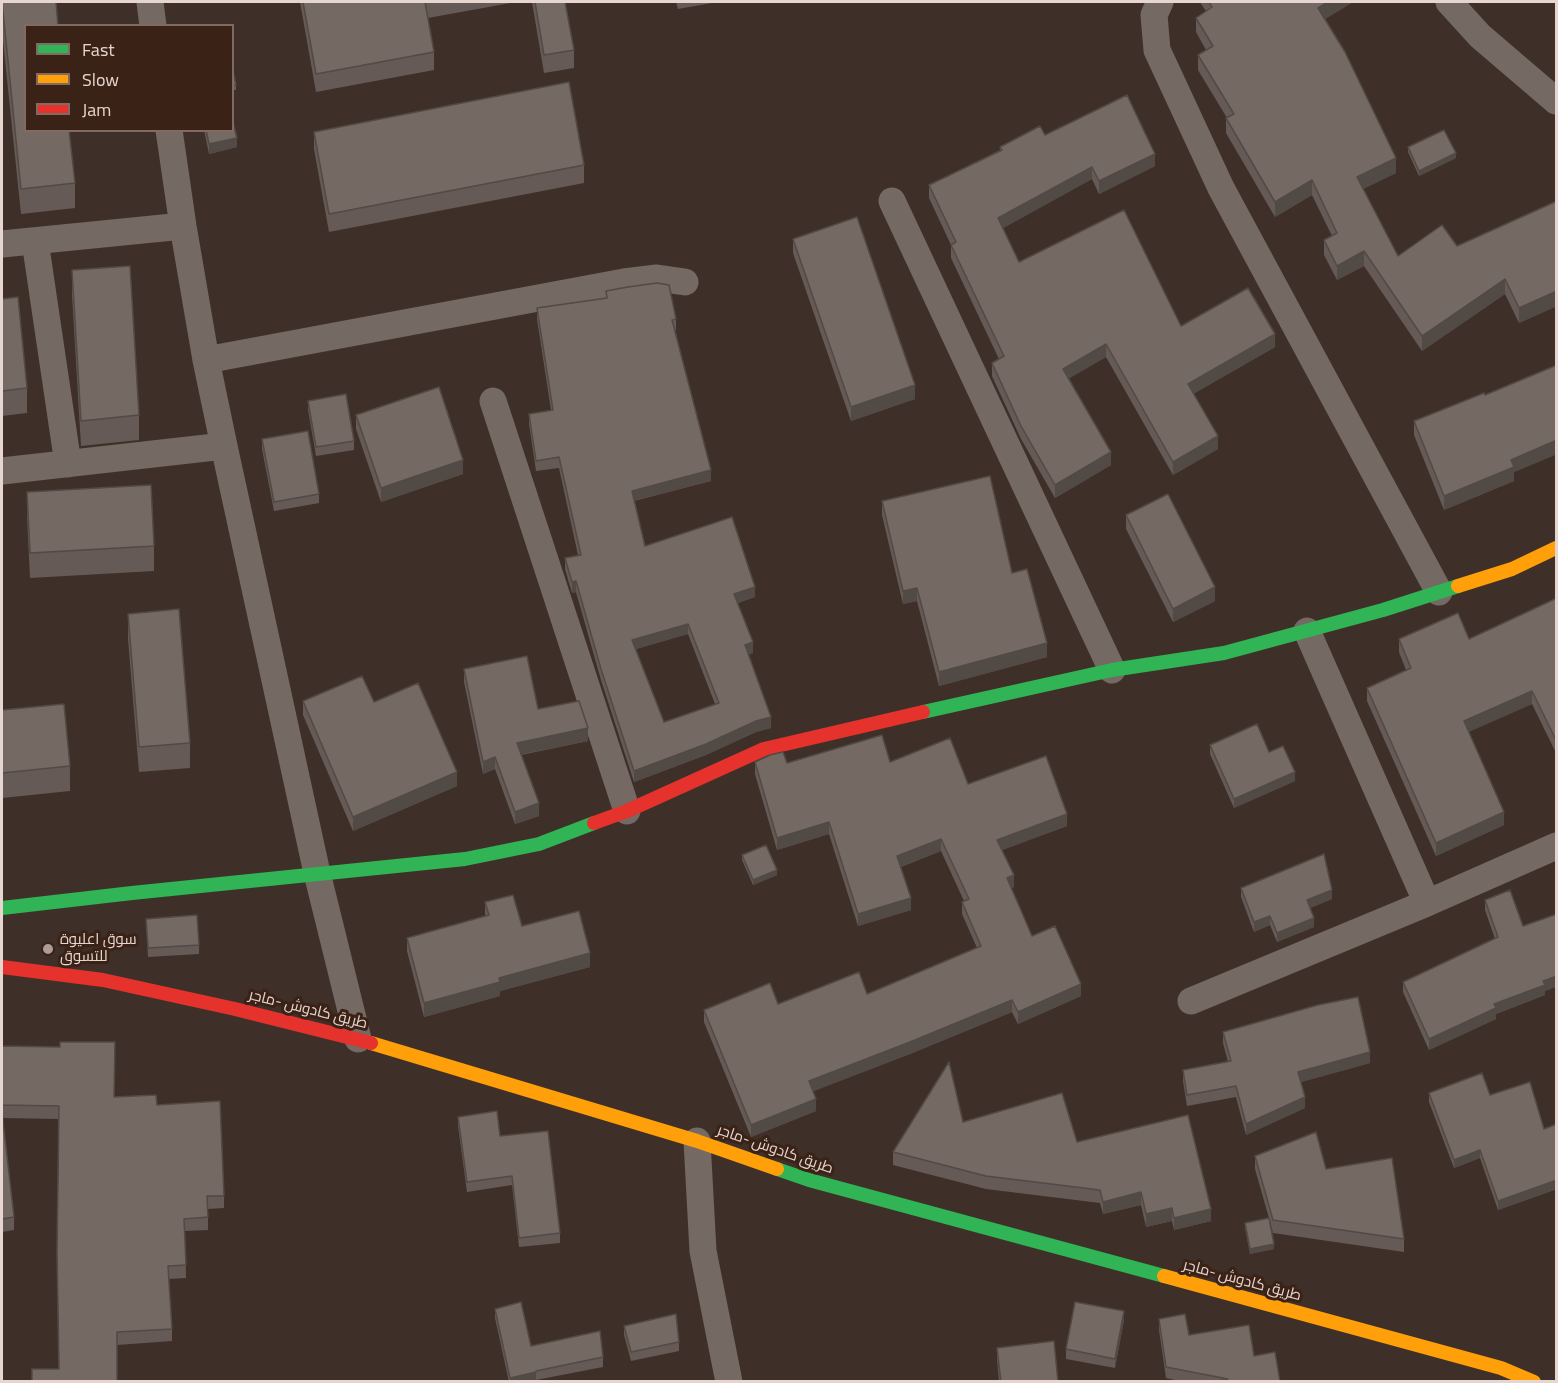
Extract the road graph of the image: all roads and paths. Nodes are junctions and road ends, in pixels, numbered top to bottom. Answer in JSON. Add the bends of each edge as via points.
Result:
{"nodes":[{"id":1,"x":150,"y":2,"type":"edge"},
{"id":2,"x":1160,"y":2,"type":"edge"},
{"id":3,"x":1449,"y":2,"type":"edge"},
{"id":4,"x":153,"y":24,"type":"edge"},
{"id":5,"x":1557,"y":101,"type":"edge"},
{"id":6,"x":169,"y":132,"type":"edge"},
{"id":7,"x":892,"y":201,"type":"dead end"},
{"id":8,"x":183,"y":226,"type":"junction"},
{"id":9,"x":35,"y":241,"type":"junction"},
{"id":10,"x":2,"y":242,"type":"edge"},
{"id":11,"x":685,"y":282,"type":"dead end"},
{"id":12,"x":206,"y":360,"type":"junction"},
{"id":13,"x":493,"y":401,"type":"dead end"},
{"id":14,"x":224,"y":446,"type":"junction"},
{"id":15,"x":68,"y":464,"type":"junction"},
{"id":16,"x":2,"y":471,"type":"edge"},
{"id":17,"x":1557,"y":548,"type":"edge"},
{"id":18,"x":1439,"y":592,"type":"junction"},
{"id":19,"x":1307,"y":631,"type":"junction"},
{"id":20,"x":1112,"y":670,"type":"junction"},
{"id":21,"x":627,"y":811,"type":"junction"},
{"id":22,"x":1557,"y":846,"type":"edge"},
{"id":23,"x":317,"y":873,"type":"junction"},
{"id":24,"x":1427,"y":903,"type":"junction"},
{"id":25,"x":2,"y":909,"type":"edge"},
{"id":26,"x":2,"y":967,"type":"edge"},
{"id":27,"x":1191,"y":1001,"type":"dead end"},
{"id":28,"x":358,"y":1039,"type":"junction"},
{"id":29,"x":697,"y":1141,"type":"junction"},
{"id":30,"x":729,"y":1382,"type":"edge"},
{"id":31,"x":1534,"y":1382,"type":"edge"}],
"edges":[{"from":1,"to":4,"type":"street"},
{"from":2,"to":18,"type":"street","via":[[1154,15],[1157,50],[1221,188]]},
{"from":3,"to":5,"type":"street","via":[[1480,36]]},
{"from":6,"to":8,"type":"street"},
{"from":7,"to":20,"type":"street"},
{"from":8,"to":9,"type":"street"},
{"from":8,"to":12,"type":"street"},
{"from":9,"to":10,"type":"street"},
{"from":9,"to":15,"type":"street"},
{"from":11,"to":12,"type":"street","via":[[657,278],[624,282]]},
{"from":12,"to":14,"type":"street"},
{"from":13,"to":21,"type":"street"},
{"from":14,"to":15,"type":"street"},
{"from":14,"to":23,"type":"street"},
{"from":15,"to":16,"type":"street"},
{"from":17,"to":18,"type":"main road","via":[[1512,568]]},
{"from":18,"to":19,"type":"main road"},
{"from":19,"to":20,"type":"main road","via":[[1224,653]]},
{"from":19,"to":24,"type":"street"},
{"from":20,"to":21,"type":"main road","via":[[764,749]]},
{"from":21,"to":23,"type":"main road","via":[[539,844],[465,859]]},
{"from":22,"to":24,"type":"street"},
{"from":23,"to":25,"type":"main road"},
{"from":23,"to":28,"type":"street"},
{"from":24,"to":27,"type":"street"},
{"from":26,"to":28,"type":"main road","name":"طريق كادوش -ماجر","via":[[103,980]]},
{"from":28,"to":29,"type":"main road","name":"طريق كادوش -ماجر"},
{"from":29,"to":30,"type":"street","via":[[703,1251]]},
{"from":29,"to":31,"type":"main road","name":"طريق كادوش -ماجر","via":[[810,1180],[1501,1368]]}]}
